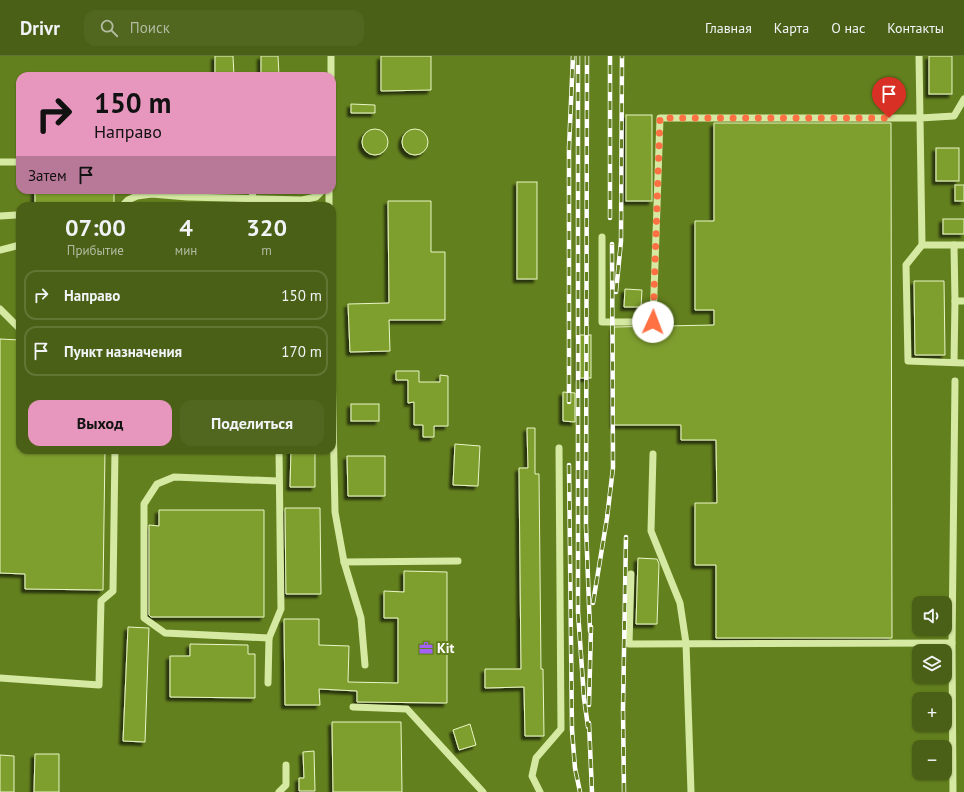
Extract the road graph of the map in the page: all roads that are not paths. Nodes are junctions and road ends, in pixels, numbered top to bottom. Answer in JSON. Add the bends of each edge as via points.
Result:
{"nodes":[{"id":1,"x":331,"y":56,"type":"edge"},
{"id":2,"x":919,"y":56,"type":"edge"},
{"id":3,"x":331,"y":72,"type":"edge"},
{"id":4,"x":964,"y":99,"type":"edge"},
{"id":5,"x":920,"y":118,"type":"junction"},
{"id":6,"x":0,"y":162,"type":"edge"},
{"id":7,"x":16,"y":162,"type":"edge"},
{"id":8,"x":152,"y":194,"type":"edge"},
{"id":9,"x":152,"y":194,"type":"edge"},
{"id":10,"x":253,"y":194,"type":"edge"},
{"id":11,"x":319,"y":194,"type":"edge"},
{"id":12,"x":252,"y":199,"type":"junction"},
{"id":13,"x":126,"y":202,"type":"edge"},
{"id":14,"x":16,"y":215,"type":"dead end"},
{"id":15,"x":0,"y":216,"type":"edge"},
{"id":16,"x":602,"y":237,"type":"dead end"},
{"id":17,"x":922,"y":245,"type":"junction"},
{"id":18,"x":954,"y":245,"type":"junction"},
{"id":19,"x":964,"y":245,"type":"edge"},
{"id":20,"x":16,"y":246,"type":"edge"},
{"id":21,"x":0,"y":250,"type":"edge"},
{"id":22,"x":955,"y":301,"type":"junction"},
{"id":23,"x":964,"y":301,"type":"edge"},
{"id":24,"x":0,"y":309,"type":"edge"},
{"id":25,"x":16,"y":325,"type":"edge"},
{"id":26,"x":954,"y":362,"type":"junction"},
{"id":27,"x":964,"y":363,"type":"edge"},
{"id":28,"x":955,"y":381,"type":"dead end"},
{"id":29,"x":560,"y":448,"type":"dead end"},
{"id":30,"x":115,"y":454,"type":"edge"},
{"id":31,"x":279,"y":454,"type":"edge"},
{"id":32,"x":334,"y":454,"type":"edge"},
{"id":33,"x":653,"y":454,"type":"dead end"},
{"id":34,"x":278,"y":481,"type":"junction"},
{"id":35,"x":458,"y":561,"type":"dead end"},
{"id":36,"x":344,"y":562,"type":"junction"},
{"id":37,"x":631,"y":574,"type":"dead end"},
{"id":38,"x":270,"y":638,"type":"junction"},
{"id":39,"x":686,"y":643,"type":"junction"},
{"id":40,"x":952,"y":643,"type":"junction"},
{"id":41,"x":365,"y":666,"type":"dead end"},
{"id":42,"x":0,"y":678,"type":"edge"},
{"id":43,"x":268,"y":682,"type":"dead end"},
{"id":44,"x":353,"y":707,"type":"dead end"},
{"id":45,"x":286,"y":765,"type":"dead end"},
{"id":46,"x":279,"y":792,"type":"edge"},
{"id":47,"x":483,"y":792,"type":"edge"},
{"id":48,"x":540,"y":792,"type":"edge"},
{"id":49,"x":691,"y":792,"type":"edge"},
{"id":50,"x":953,"y":792,"type":"edge"}],
"edges":[{"from":1,"to":3,"type":"lane"},
{"from":2,"to":5,"type":"lane"},
{"from":4,"to":5,"type":"lane","via":[[954,116]]},
{"from":5,"to":16,"type":"lane","via":[[660,118],[653,322],[602,322]]},
{"from":5,"to":17,"type":"lane"},
{"from":6,"to":7,"type":"lane"},
{"from":8,"to":12,"type":"lane"},
{"from":9,"to":13,"type":"lane","via":[[137,196]]},
{"from":10,"to":12,"type":"lane"},
{"from":11,"to":12,"type":"lane","via":[[302,200]]},
{"from":14,"to":15,"type":"lane"},
{"from":17,"to":18,"type":"lane"},
{"from":17,"to":26,"type":"lane","via":[[906,265],[908,362]]},
{"from":18,"to":19,"type":"lane"},
{"from":18,"to":22,"type":"lane"},
{"from":20,"to":21,"type":"lane"},
{"from":22,"to":23,"type":"lane"},
{"from":22,"to":26,"type":"lane"},
{"from":24,"to":25,"type":"lane"},
{"from":26,"to":27,"type":"lane"},
{"from":28,"to":40,"type":"lane"},
{"from":29,"to":48,"type":"lane","via":[[561,729],[536,758],[532,776]]},
{"from":30,"to":42,"type":"lane","via":[[113,591],[101,601],[99,685]]},
{"from":31,"to":34,"type":"lane"},
{"from":32,"to":36,"type":"lane","via":[[335,512]]},
{"from":33,"to":39,"type":"lane","via":[[651,531],[680,603]]},
{"from":34,"to":38,"type":"lane","via":[[281,609]]},
{"from":34,"to":38,"type":"lane","via":[[174,477],[157,484],[144,504],[144,618],[165,633]]},
{"from":35,"to":36,"type":"lane"},
{"from":36,"to":41,"type":"lane","via":[[361,618]]},
{"from":37,"to":39,"type":"lane","via":[[629,644]]},
{"from":38,"to":43,"type":"lane"},
{"from":39,"to":40,"type":"lane"},
{"from":39,"to":49,"type":"lane"},
{"from":40,"to":50,"type":"lane"},
{"from":44,"to":47,"type":"lane","via":[[407,709]]},
{"from":45,"to":46,"type":"lane","via":[[286,785]]}]}
